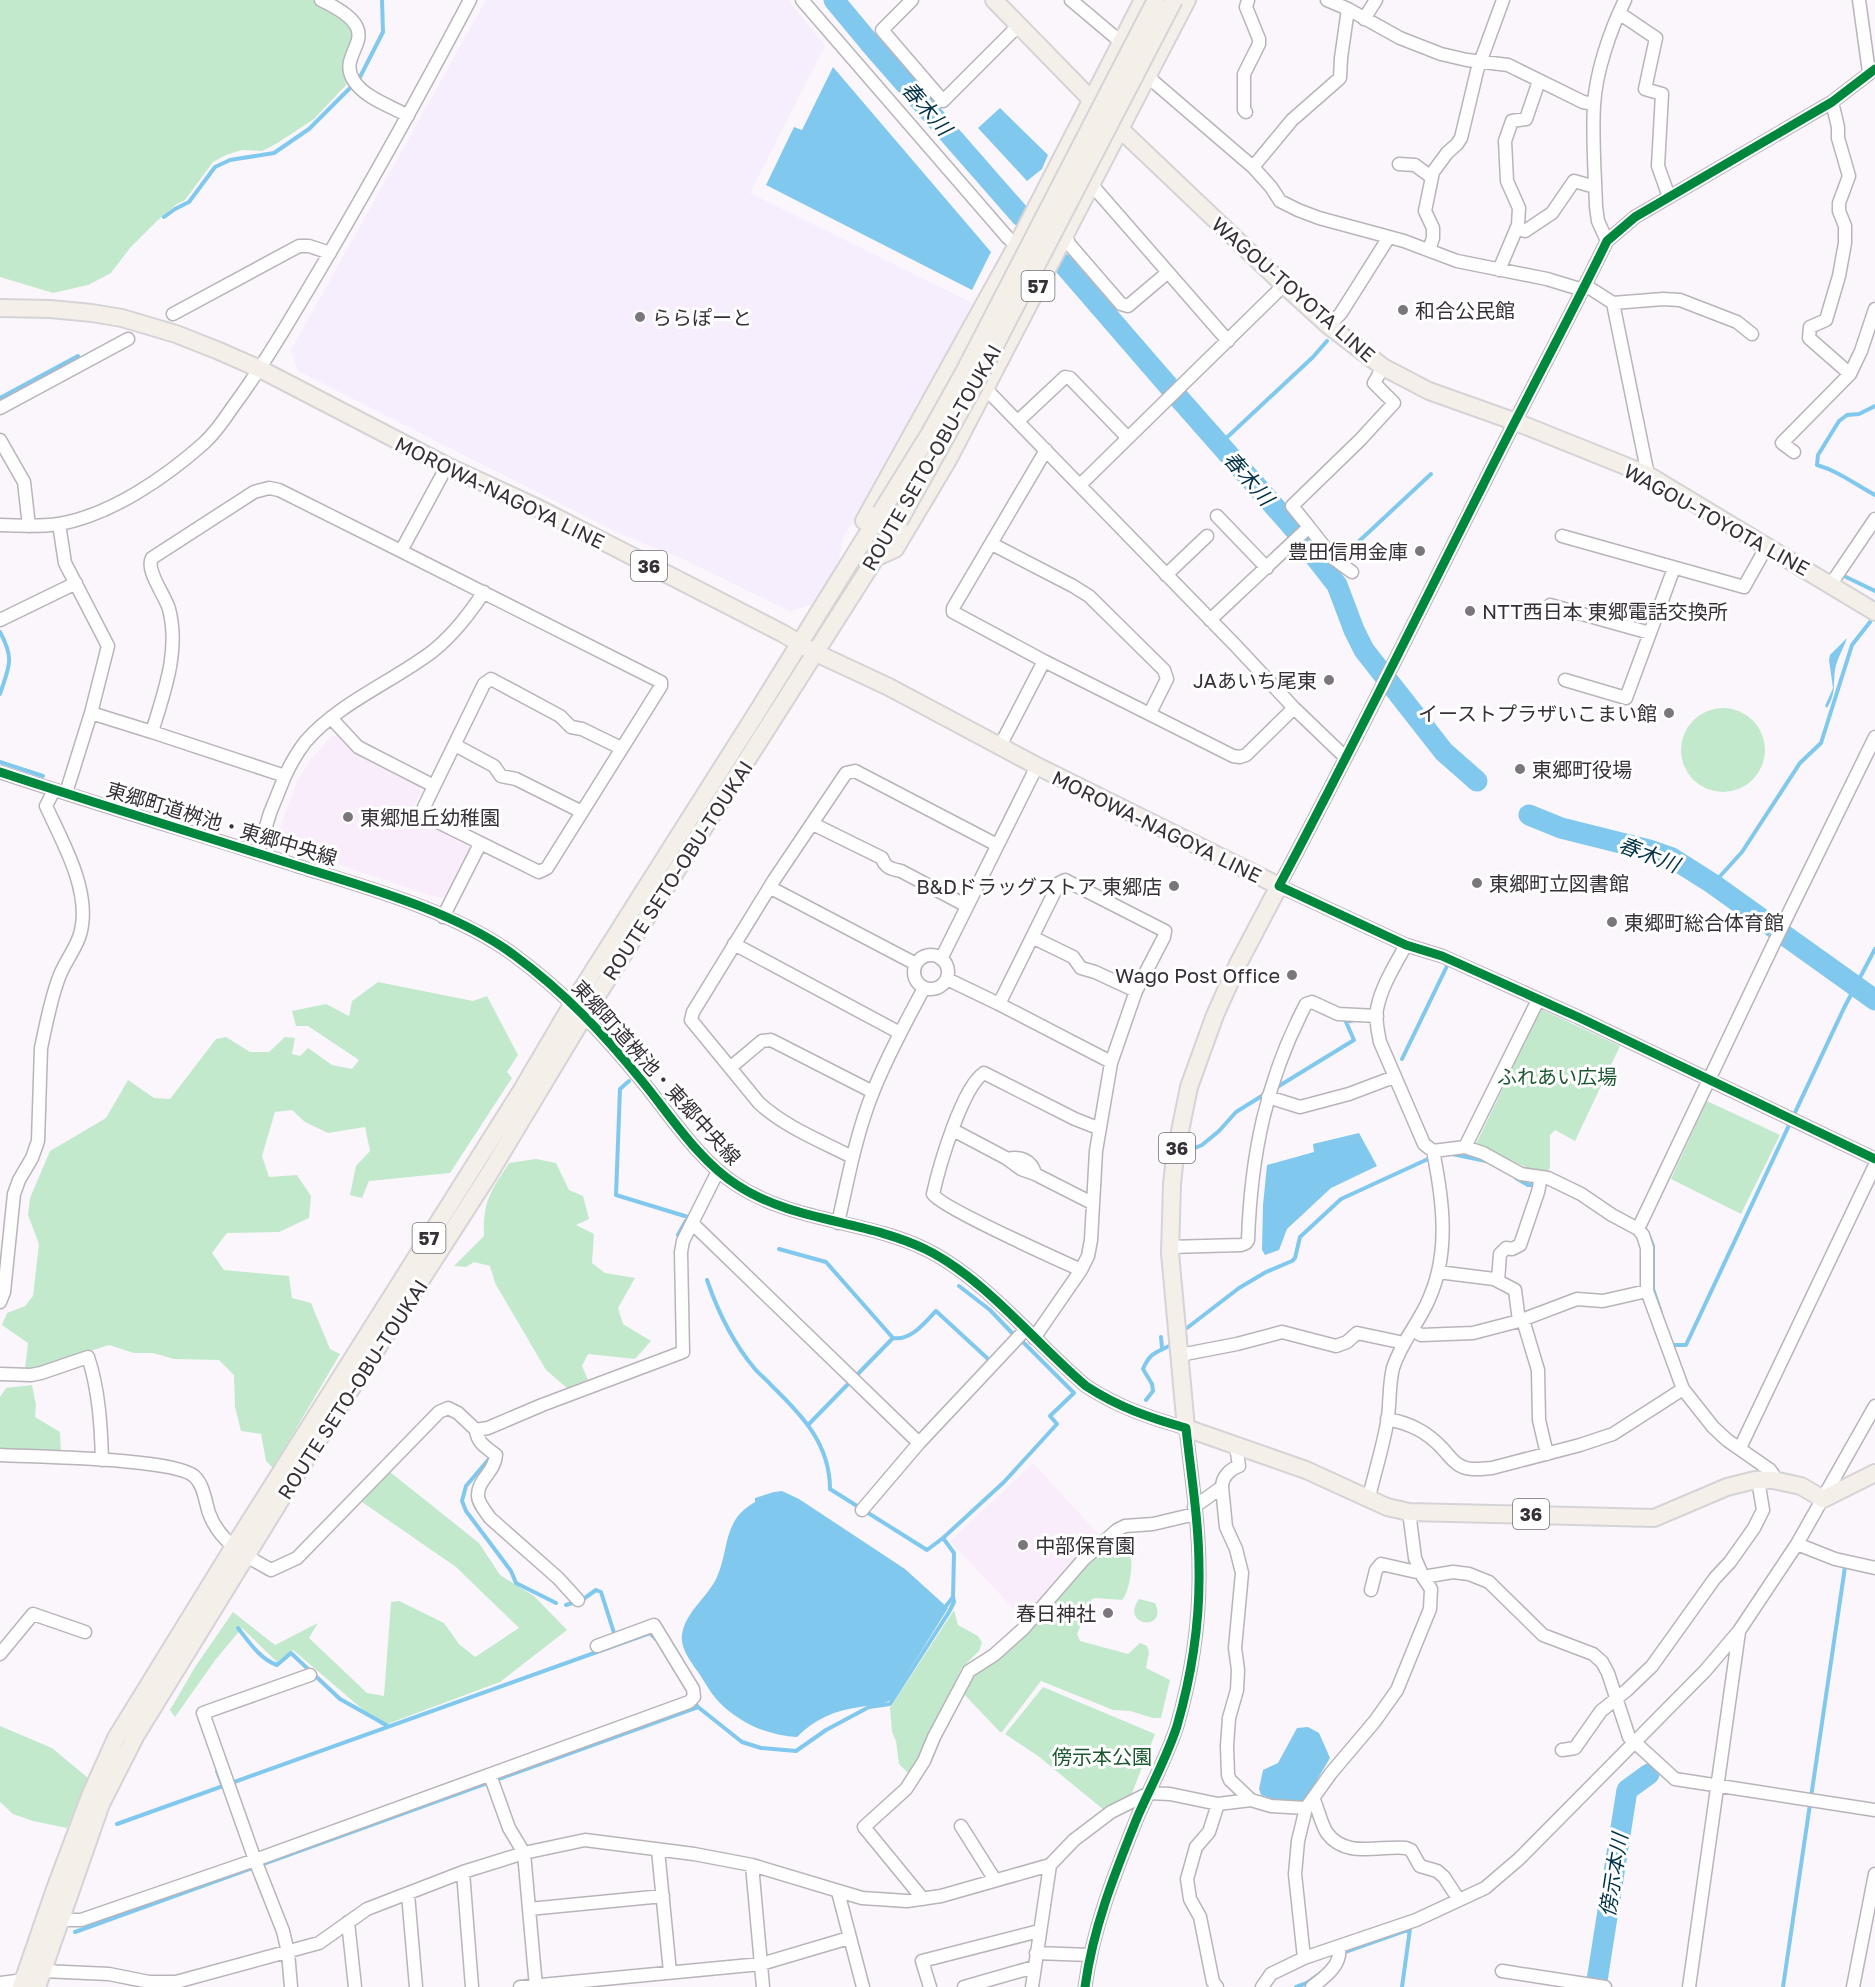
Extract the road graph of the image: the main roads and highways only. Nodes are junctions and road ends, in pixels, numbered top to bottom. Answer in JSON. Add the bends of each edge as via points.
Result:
{"nodes":[{"id":1,"x":994,"y":0,"type":"edge"},
{"id":2,"x":1143,"y":0,"type":"edge"},
{"id":3,"x":1156,"y":0,"type":"edge"},
{"id":4,"x":1174,"y":0,"type":"edge"},
{"id":5,"x":1187,"y":0,"type":"edge"},
{"id":6,"x":1092,"y":100,"type":"junction"},
{"id":7,"x":1119,"y":129,"type":"junction"},
{"id":8,"x":0,"y":308,"type":"edge"},
{"id":9,"x":855,"y":554,"type":"junction"},
{"id":10,"x":873,"y":559,"type":"junction"},
{"id":11,"x":1875,"y":612,"type":"edge"},
{"id":12,"x":799,"y":643,"type":"junction"},
{"id":13,"x":814,"y":652,"type":"junction"},
{"id":14,"x":1875,"y":1473,"type":"edge"},
{"id":15,"x":239,"y":1552,"type":"junction"},
{"id":16,"x":31,"y":1981,"type":"edge"}],
"edges":[{"from":1,"to":6,"type":"main road","name":"WAGOU-TOYOTA LINE"},
{"from":2,"to":6,"type":"main road","number":"57"},
{"from":3,"to":9,"type":"main road","name":"ROUTE SETO-OBU-TOUKAI","number":"57","bridge":true,"via":[[963,374]]},
{"from":4,"to":10,"type":"main road","name":"ROUTE SETO-OBU-TOUKAI","number":"57","bridge":true,"via":[[989,358],[899,520]]},
{"from":5,"to":7,"type":"main road","number":"57"},
{"from":6,"to":7,"type":"main road","name":"WAGOU-TOYOTA LINE"},
{"from":6,"to":9,"type":"main road","number":"57","via":[[956,358],[858,531]]},
{"from":7,"to":10,"type":"main road","number":"57","via":[[948,460],[895,549]]},
{"from":7,"to":11,"type":"main road","name":"WAGOU-TOYOTA LINE","via":[[1329,326],[1383,367],[1436,393],[1648,475]]},
{"from":8,"to":12,"type":"main road","name":"MOROWA-NAGOYA LINE","number":"36","via":[[50,309],[122,318],[176,334],[260,369]]},
{"from":9,"to":12,"type":"main road","name":"ROUTE SETO-OBU-TOUKAI","number":"57"},
{"from":10,"to":13,"type":"main road","name":"ROUTE SETO-OBU-TOUKAI","number":"57"},
{"from":12,"to":13,"type":"main road","name":"MOROWA-NAGOYA LINE","number":"36"},
{"from":12,"to":15,"type":"main road","name":"ROUTE SETO-OBU-TOUKAI","number":"57","via":[[573,1003]]},
{"from":13,"to":14,"type":"main road","name":"MOROWA-NAGOYA LINE","number":"36","via":[[1279,886],[1226,991],[1189,1087],[1175,1156],[1170,1247],[1186,1428],[1306,1470],[1387,1507],[1409,1512],[1654,1518],[1727,1487],[1766,1480],[1801,1486],[1823,1499]]},
{"from":13,"to":15,"type":"main road","name":"ROUTE SETO-OBU-TOUKAI","number":"57","via":[[489,1174]]},
{"from":15,"to":16,"type":"main road","name":"ROUTE SETO-OBU-TOUKAI","number":"57","via":[[101,1804],[60,1920]]},
{"from":15,"to":16,"type":"main road","name":"ROUTE SETO-OBU-TOUKAI","number":"57","via":[[116,1738],[55,1889]]}]}
